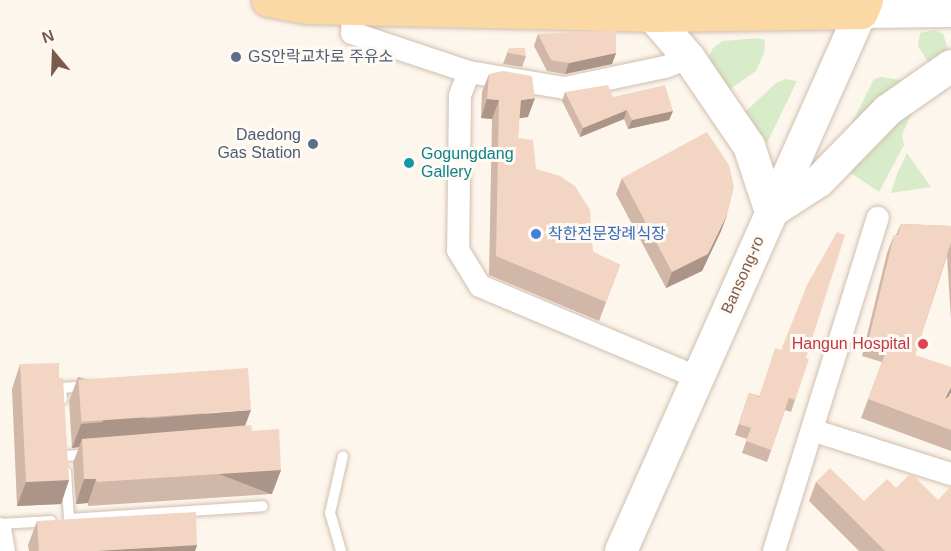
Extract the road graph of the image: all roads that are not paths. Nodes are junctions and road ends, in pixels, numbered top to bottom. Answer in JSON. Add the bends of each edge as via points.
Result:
{"nodes":[{"id":1,"x":268,"y":0,"type":"edge"},
{"id":2,"x":863,"y":6,"type":"edge"},
{"id":3,"x":353,"y":8,"type":"junction"},
{"id":4,"x":669,"y":10,"type":"edge"},
{"id":5,"x":951,"y":11,"type":"edge"},
{"id":6,"x":689,"y":58,"type":"junction"},
{"id":7,"x":951,"y":66,"type":"edge"},
{"id":8,"x":469,"y":72,"type":"junction"},
{"id":9,"x":771,"y":212,"type":"junction"},
{"id":10,"x":878,"y":218,"type":"dead end"},
{"id":11,"x":697,"y":377,"type":"junction"},
{"id":12,"x":96,"y":386,"type":"edge"},
{"id":13,"x":63,"y":410,"type":"edge"},
{"id":14,"x":812,"y":430,"type":"junction"},
{"id":15,"x":99,"y":453,"type":"edge"},
{"id":16,"x":343,"y":456,"type":"dead end"},
{"id":17,"x":951,"y":474,"type":"edge"},
{"id":18,"x":263,"y":506,"type":"dead end"},
{"id":19,"x":69,"y":519,"type":"junction"},
{"id":20,"x":0,"y":527,"type":"edge"},
{"id":21,"x":4,"y":551,"type":"edge"},
{"id":22,"x":341,"y":551,"type":"edge"},
{"id":23,"x":621,"y":551,"type":"edge"},
{"id":24,"x":774,"y":551,"type":"edge"}],
"edges":[{"from":1,"to":3,"type":"main road","via":[[307,7]]},
{"from":2,"to":4,"type":"main road"},
{"from":2,"to":5,"type":"main road"},
{"from":2,"to":9,"type":"main road","name":"Bansong-ro"},
{"from":3,"to":4,"type":"main road"},
{"from":3,"to":8,"type":"street","via":[[352,33]]},
{"from":4,"to":6,"type":"main road"},
{"from":6,"to":8,"type":"street","via":[[665,67],[565,88]]},
{"from":6,"to":9,"type":"main road","via":[[749,146]]},
{"from":7,"to":9,"type":"main road","via":[[888,110],[819,181]]},
{"from":8,"to":11,"type":"street","via":[[460,96],[458,250],[480,286]]},
{"from":9,"to":11,"type":"main road","name":"Bansong-ro"},
{"from":10,"to":14,"type":"street"},
{"from":11,"to":23,"type":"main road","name":"Bansong-ro"},
{"from":12,"to":13,"type":"lane","via":[[61,388]]},
{"from":14,"to":17,"type":"street"},
{"from":14,"to":24,"type":"street"},
{"from":15,"to":19,"type":"lane","via":[[65,450]]},
{"from":16,"to":22,"type":"lane","via":[[330,513]]},
{"from":18,"to":19,"type":"lane"},
{"from":19,"to":20,"type":"lane"},
{"from":20,"to":21,"type":"street"}]}
